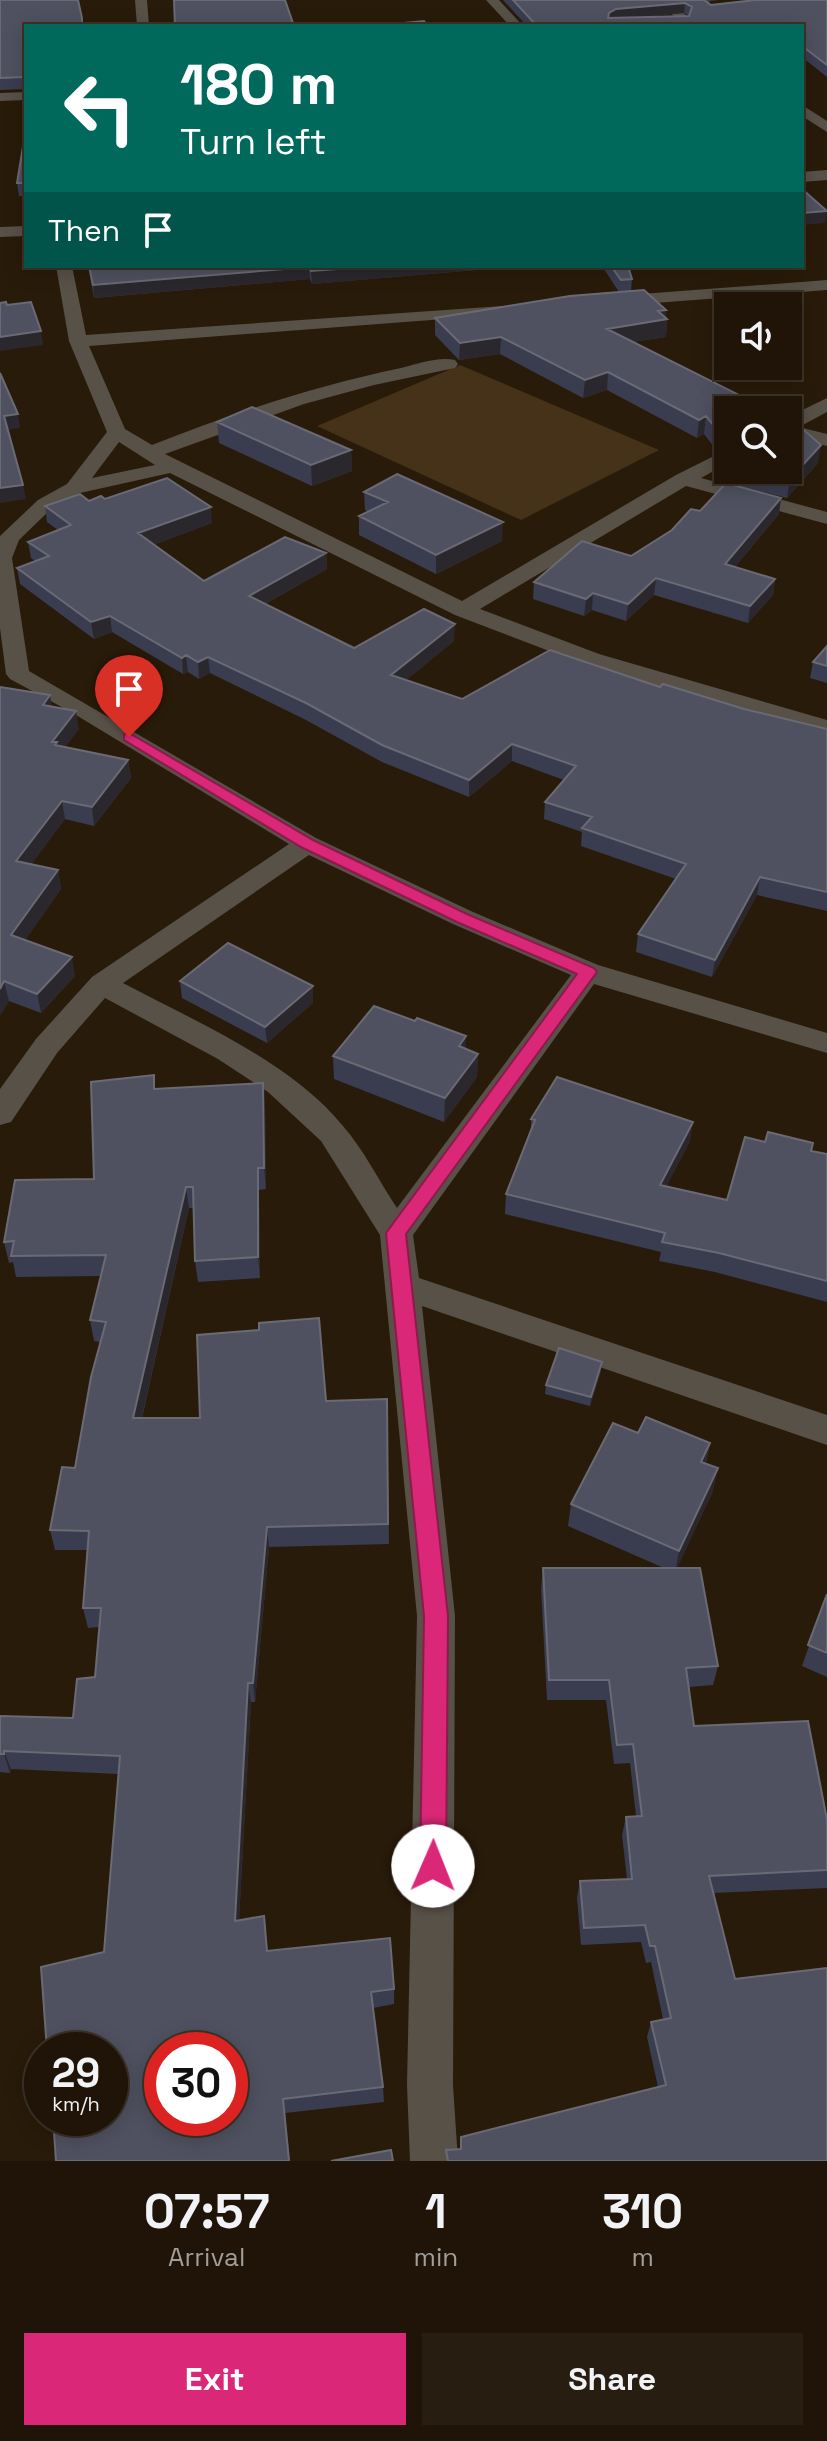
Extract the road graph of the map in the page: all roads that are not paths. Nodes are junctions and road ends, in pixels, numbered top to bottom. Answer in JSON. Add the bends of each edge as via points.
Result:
{"nodes":[{"id":1,"x":141,"y":0,"type":"edge"},
{"id":2,"x":492,"y":0,"type":"edge"},
{"id":3,"x":663,"y":0,"type":"edge"},
{"id":4,"x":682,"y":23,"type":"edge"},
{"id":5,"x":143,"y":24,"type":"edge"},
{"id":6,"x":515,"y":24,"type":"edge"},
{"id":7,"x":24,"y":96,"type":"edge"},
{"id":8,"x":0,"y":97,"type":"edge"},
{"id":9,"x":804,"y":111,"type":"edge"},
{"id":10,"x":827,"y":128,"type":"edge"},
{"id":11,"x":827,"y":175,"type":"edge"},
{"id":12,"x":804,"y":177,"type":"edge"},
{"id":13,"x":24,"y":231,"type":"edge"},
{"id":14,"x":0,"y":232,"type":"edge"},
{"id":15,"x":64,"y":268,"type":"edge"},
{"id":16,"x":827,"y":285,"type":"edge"},
{"id":17,"x":588,"y":303,"type":"edge"},
{"id":18,"x":524,"y":308,"type":"edge"},
{"id":19,"x":78,"y":341,"type":"junction"},
{"id":20,"x":449,"y":364,"type":"dead end"},
{"id":21,"x":827,"y":404,"type":"edge"},
{"id":22,"x":802,"y":419,"type":"edge"},
{"id":23,"x":117,"y":432,"type":"junction"},
{"id":24,"x":802,"y":432,"type":"edge"},
{"id":25,"x":827,"y":440,"type":"edge"},
{"id":26,"x":150,"y":453,"type":"junction"},
{"id":27,"x":714,"y":462,"type":"edge"},
{"id":28,"x":172,"y":467,"type":"junction"},
{"id":29,"x":683,"y":479,"type":"junction"},
{"id":30,"x":74,"y":488,"type":"junction"},
{"id":31,"x":827,"y":518,"type":"edge"},
{"id":32,"x":463,"y":610,"type":"junction"},
{"id":33,"x":18,"y":674,"type":"junction"},
{"id":34,"x":0,"y":693,"type":"edge"},
{"id":35,"x":827,"y":728,"type":"edge"},
{"id":36,"x":307,"y":844,"type":"junction"},
{"id":37,"x":588,"y":972,"type":"junction"},
{"id":38,"x":102,"y":984,"type":"junction"},
{"id":39,"x":827,"y":1043,"type":"edge"},
{"id":40,"x":0,"y":1114,"type":"edge"},
{"id":41,"x":396,"y":1233,"type":"junction"},
{"id":42,"x":403,"y":1286,"type":"junction"},
{"id":43,"x":827,"y":1430,"type":"edge"},
{"id":44,"x":434,"y":2161,"type":"edge"}],
"edges":[{"from":1,"to":5,"type":"street"},
{"from":2,"to":6,"type":"street"},
{"from":3,"to":4,"type":"street"},
{"from":7,"to":8,"type":"street"},
{"from":9,"to":10,"type":"street"},
{"from":11,"to":12,"type":"street"},
{"from":13,"to":14,"type":"street"},
{"from":15,"to":19,"type":"street"},
{"from":16,"to":17,"type":"street"},
{"from":18,"to":19,"type":"street"},
{"from":19,"to":23,"type":"street"},
{"from":20,"to":26,"type":"street","via":[[313,394]]},
{"from":21,"to":22,"type":"street"},
{"from":23,"to":26,"type":"street"},
{"from":23,"to":30,"type":"street"},
{"from":24,"to":25,"type":"street"},
{"from":26,"to":28,"type":"street"},
{"from":27,"to":29,"type":"street"},
{"from":28,"to":30,"type":"street"},
{"from":28,"to":32,"type":"street"},
{"from":29,"to":31,"type":"street"},
{"from":29,"to":32,"type":"street"},
{"from":30,"to":33,"type":"street","via":[[27,519],[10,537],[1,558]]},
{"from":32,"to":35,"type":"street","via":[[591,659]]},
{"from":33,"to":34,"type":"street"},
{"from":33,"to":36,"type":"street"},
{"from":36,"to":37,"type":"street"},
{"from":36,"to":38,"type":"street"},
{"from":37,"to":39,"type":"street"},
{"from":37,"to":41,"type":"street"},
{"from":38,"to":40,"type":"street","via":[[57,1029]]},
{"from":38,"to":41,"type":"street","via":[[279,1084],[332,1133]]},
{"from":41,"to":42,"type":"street"},
{"from":42,"to":43,"type":"street"},
{"from":42,"to":44,"type":"street","via":[[436,1616],[430,2085]]}]}
